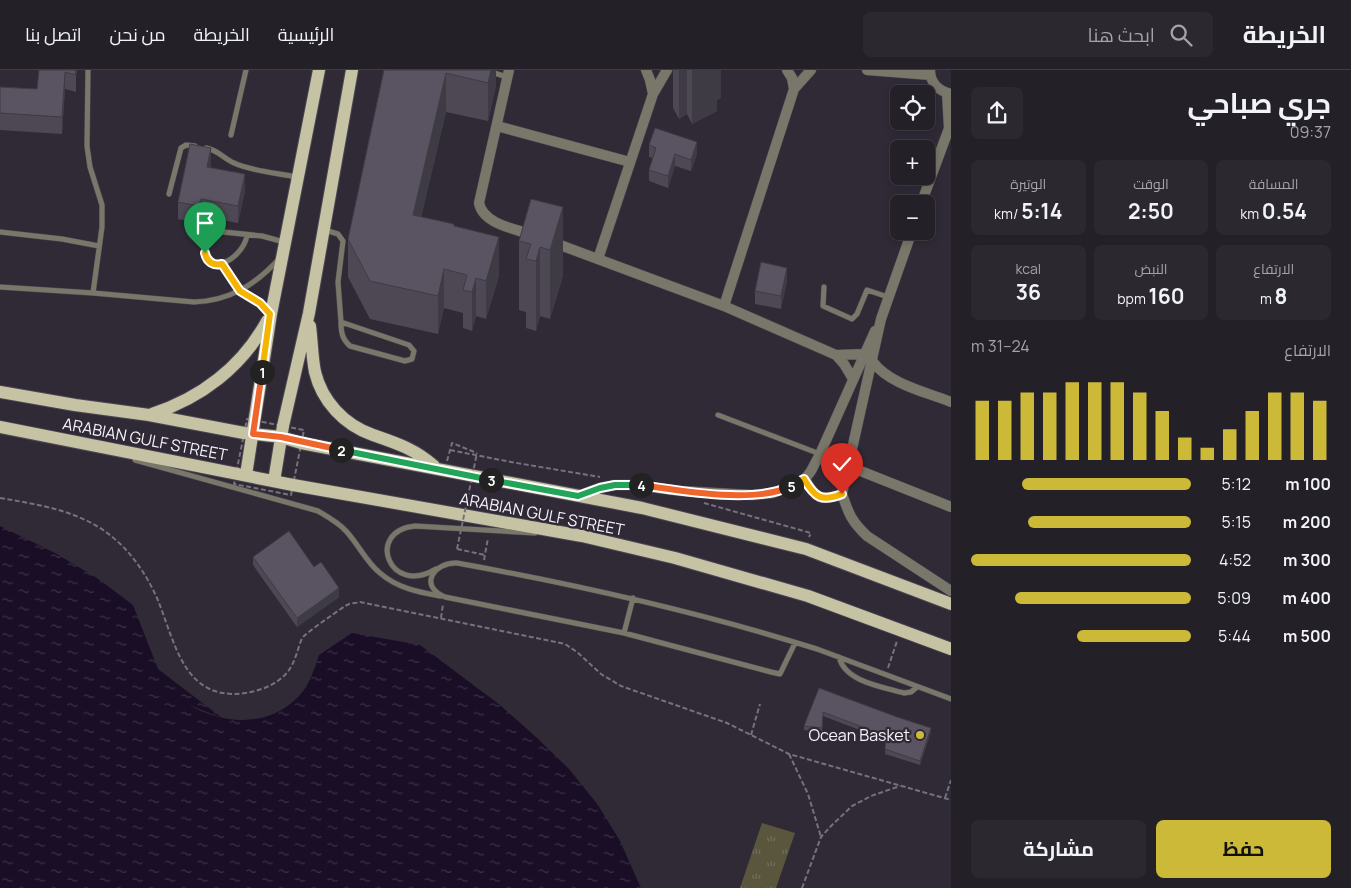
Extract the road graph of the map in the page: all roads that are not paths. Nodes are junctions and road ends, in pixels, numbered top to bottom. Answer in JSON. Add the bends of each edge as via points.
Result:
{"nodes":[{"id":1,"x":88,"y":70,"type":"edge"},
{"id":2,"x":246,"y":70,"type":"edge"},
{"id":3,"x":319,"y":70,"type":"edge"},
{"id":4,"x":485,"y":70,"type":"edge"},
{"id":5,"x":646,"y":70,"type":"edge"},
{"id":6,"x":667,"y":70,"type":"edge"},
{"id":7,"x":787,"y":70,"type":"edge"},
{"id":8,"x":811,"y":70,"type":"edge"},
{"id":9,"x":867,"y":70,"type":"edge"},
{"id":10,"x":353,"y":71,"type":"edge"},
{"id":11,"x":930,"y":72,"type":"edge"},
{"id":12,"x":508,"y":73,"type":"edge"},
{"id":13,"x":794,"y":88,"type":"junction"},
{"id":14,"x":653,"y":94,"type":"junction"},
{"id":15,"x":949,"y":94,"type":"edge"},
{"id":16,"x":497,"y":126,"type":"junction"},
{"id":17,"x":950,"y":126,"type":"edge"},
{"id":18,"x":231,"y":135,"type":"dead end"},
{"id":19,"x":630,"y":162,"type":"junction"},
{"id":20,"x":298,"y":178,"type":"junction"},
{"id":21,"x":169,"y":194,"type":"dead end"},
{"id":22,"x":925,"y":195,"type":"edge"},
{"id":23,"x":324,"y":230,"type":"junction"},
{"id":24,"x":0,"y":232,"type":"edge"},
{"id":25,"x":246,"y":235,"type":"junction"},
{"id":26,"x":909,"y":240,"type":"edge"},
{"id":27,"x":284,"y":242,"type":"junction"},
{"id":28,"x":99,"y":246,"type":"junction"},
{"id":29,"x":282,"y":255,"type":"junction"},
{"id":30,"x":598,"y":259,"type":"junction"},
{"id":31,"x":222,"y":264,"type":"junction"},
{"id":32,"x":0,"y":287,"type":"edge"},
{"id":33,"x":824,"y":287,"type":"dead end"},
{"id":34,"x":240,"y":291,"type":"junction"},
{"id":35,"x":93,"y":293,"type":"junction"},
{"id":36,"x":888,"y":296,"type":"junction"},
{"id":37,"x":724,"y":306,"type":"junction"},
{"id":38,"x":310,"y":313,"type":"junction"},
{"id":39,"x":270,"y":314,"type":"junction"},
{"id":40,"x":881,"y":319,"type":"junction"},
{"id":41,"x":341,"y":322,"type":"junction"},
{"id":42,"x":864,"y":354,"type":"junction"},
{"id":43,"x":836,"y":355,"type":"junction"},
{"id":44,"x":873,"y":362,"type":"junction"},
{"id":45,"x":890,"y":378,"type":"junction"},
{"id":46,"x":853,"y":379,"type":"junction"},
{"id":47,"x":867,"y":384,"type":"junction"},
{"id":48,"x":0,"y":392,"type":"edge"},
{"id":49,"x":951,"y":402,"type":"edge"},
{"id":50,"x":149,"y":414,"type":"junction"},
{"id":51,"x":718,"y":415,"type":"dead end"},
{"id":52,"x":0,"y":427,"type":"edge"},
{"id":53,"x":253,"y":434,"type":"junction"},
{"id":54,"x":281,"y":437,"type":"junction"},
{"id":55,"x":75,"y":441,"type":"junction"},
{"id":56,"x":820,"y":454,"type":"junction"},
{"id":57,"x":848,"y":466,"type":"junction"},
{"id":58,"x":440,"y":469,"type":"junction"},
{"id":59,"x":246,"y":475,"type":"junction"},
{"id":60,"x":804,"y":479,"type":"junction"},
{"id":61,"x":274,"y":480,"type":"junction"},
{"id":62,"x":842,"y":494,"type":"junction"},
{"id":63,"x":578,"y":496,"type":"junction"},
{"id":64,"x":951,"y":507,"type":"edge"},
{"id":65,"x":582,"y":536,"type":"junction"},
{"id":66,"x":438,"y":567,"type":"junction"},
{"id":67,"x":951,"y":592,"type":"edge"},
{"id":68,"x":445,"y":597,"type":"junction"},
{"id":69,"x":633,"y":598,"type":"junction"},
{"id":70,"x":951,"y":604,"type":"edge"},
{"id":71,"x":624,"y":633,"type":"junction"},
{"id":72,"x":795,"y":642,"type":"junction"},
{"id":73,"x":951,"y":649,"type":"edge"},
{"id":74,"x":839,"y":657,"type":"junction"},
{"id":75,"x":917,"y":687,"type":"junction"},
{"id":76,"x":951,"y":700,"type":"edge"}],
"edges":[{"from":1,"to":28,"type":"lane","via":[[87,146],[102,205]]},
{"from":2,"to":18,"type":"lane"},
{"from":3,"to":20,"type":"main road"},
{"from":4,"to":12,"type":"lane"},
{"from":5,"to":14,"type":"street"},
{"from":6,"to":14,"type":"street"},
{"from":7,"to":13,"type":"street"},
{"from":8,"to":13,"type":"street"},
{"from":9,"to":11,"type":"street"},
{"from":10,"to":23,"type":"main road"},
{"from":11,"to":15,"type":"street","via":[[937,87]]},
{"from":12,"to":16,"type":"street"},
{"from":13,"to":37,"type":"street"},
{"from":14,"to":19,"type":"street"},
{"from":15,"to":17,"type":"street"},
{"from":16,"to":19,"type":"street"},
{"from":16,"to":30,"type":"street","via":[[479,203],[482,212],[493,221]]},
{"from":17,"to":22,"type":"street"},
{"from":19,"to":30,"type":"street"},
{"from":20,"to":21,"type":"lane","via":[[238,165],[216,150],[186,145],[181,148]]},
{"from":20,"to":27,"type":"main road"},
{"from":23,"to":38,"type":"main road"},
{"from":23,"to":41,"type":"lane","via":[[338,234],[343,241],[338,282]]},
{"from":24,"to":28,"type":"lane","via":[[62,238]]},
{"from":25,"to":27,"type":"lane"},
{"from":25,"to":31,"type":"lane","via":[[241,251]]},
{"from":25,"to":31,"type":"lane","via":[[217,231],[210,235],[206,256],[212,264]]},
{"from":26,"to":36,"type":"street"},
{"from":27,"to":29,"type":"main road"},
{"from":28,"to":35,"type":"lane"},
{"from":29,"to":34,"type":"lane","via":[[263,275]]},
{"from":29,"to":39,"type":"main road"},
{"from":30,"to":37,"type":"street"},
{"from":31,"to":34,"type":"lane"},
{"from":32,"to":35,"type":"lane"},
{"from":33,"to":36,"type":"lane","via":[[822,306],[852,319],[867,290]]},
{"from":34,"to":35,"type":"lane","via":[[218,300],[194,302]]},
{"from":34,"to":39,"type":"lane","via":[[260,303]]},
{"from":36,"to":40,"type":"street"},
{"from":37,"to":43,"type":"street"},
{"from":38,"to":54,"type":"main road"},
{"from":38,"to":58,"type":"main road","via":[[315,371],[332,406],[355,426],[409,448]]},
{"from":39,"to":50,"type":"main road","via":[[252,345],[221,377],[183,402]]},
{"from":39,"to":53,"type":"main road"},
{"from":40,"to":42,"type":"street"},
{"from":40,"to":44,"type":"street"},
{"from":41,"to":41,"type":"lane","via":[[344,339],[350,346],[405,361],[414,355],[409,345]]},
{"from":42,"to":43,"type":"street"},
{"from":42,"to":46,"type":"street"},
{"from":43,"to":46,"type":"street"},
{"from":44,"to":45,"type":"street"},
{"from":44,"to":47,"type":"street"},
{"from":45,"to":47,"type":"street"},
{"from":45,"to":49,"type":"street"},
{"from":46,"to":56,"type":"street"},
{"from":47,"to":57,"type":"street"},
{"from":48,"to":50,"type":"main road","name":"ARABIAN GULF STREET"},
{"from":50,"to":53,"type":"main road","name":"ARABIAN GULF STREET"},
{"from":51,"to":56,"type":"lane"},
{"from":52,"to":55,"type":"main road","name":"ARABIAN GULF STREET"},
{"from":53,"to":54,"type":"main road","name":"ARABIAN GULF STREET"},
{"from":53,"to":59,"type":"main road"},
{"from":54,"to":58,"type":"main road","name":"ARABIAN GULF STREET"},
{"from":54,"to":61,"type":"main road"},
{"from":55,"to":59,"type":"main road","name":"ARABIAN GULF STREET"},
{"from":55,"to":68,"type":"lane","via":[[318,512],[346,531],[370,564],[386,578],[412,590]]},
{"from":56,"to":60,"type":"street"},
{"from":57,"to":62,"type":"street"},
{"from":57,"to":64,"type":"street"},
{"from":58,"to":63,"type":"main road","name":"ARABIAN GULF STREET"},
{"from":59,"to":61,"type":"main road","name":"ARABIAN GULF STREET"},
{"from":60,"to":62,"type":"street","via":[[815,495],[822,498]]},
{"from":60,"to":63,"type":"street","via":[[773,493],[752,495],[615,485]]},
{"from":61,"to":65,"type":"main road","name":"ARABIAN GULF STREET"},
{"from":62,"to":67,"type":"street","via":[[855,524],[867,536]]},
{"from":63,"to":70,"type":"main road","name":"ARABIAN GULF STREET","via":[[642,508],[806,550]]},
{"from":65,"to":66,"type":"lane","via":[[415,526],[402,528],[391,538],[387,555],[397,571],[415,576]]},
{"from":65,"to":73,"type":"main road","name":"ARABIAN GULF STREET","via":[[675,558],[808,596]]},
{"from":66,"to":68,"type":"lane","via":[[431,583],[435,591]]},
{"from":66,"to":69,"type":"lane","via":[[457,563]]},
{"from":68,"to":71,"type":"lane"},
{"from":69,"to":71,"type":"lane"},
{"from":69,"to":72,"type":"lane"},
{"from":71,"to":72,"type":"lane","via":[[780,674]]},
{"from":72,"to":74,"type":"lane"},
{"from":74,"to":75,"type":"lane"},
{"from":74,"to":75,"type":"lane","via":[[841,666],[861,680],[904,693]]},
{"from":75,"to":76,"type":"lane"}]}
